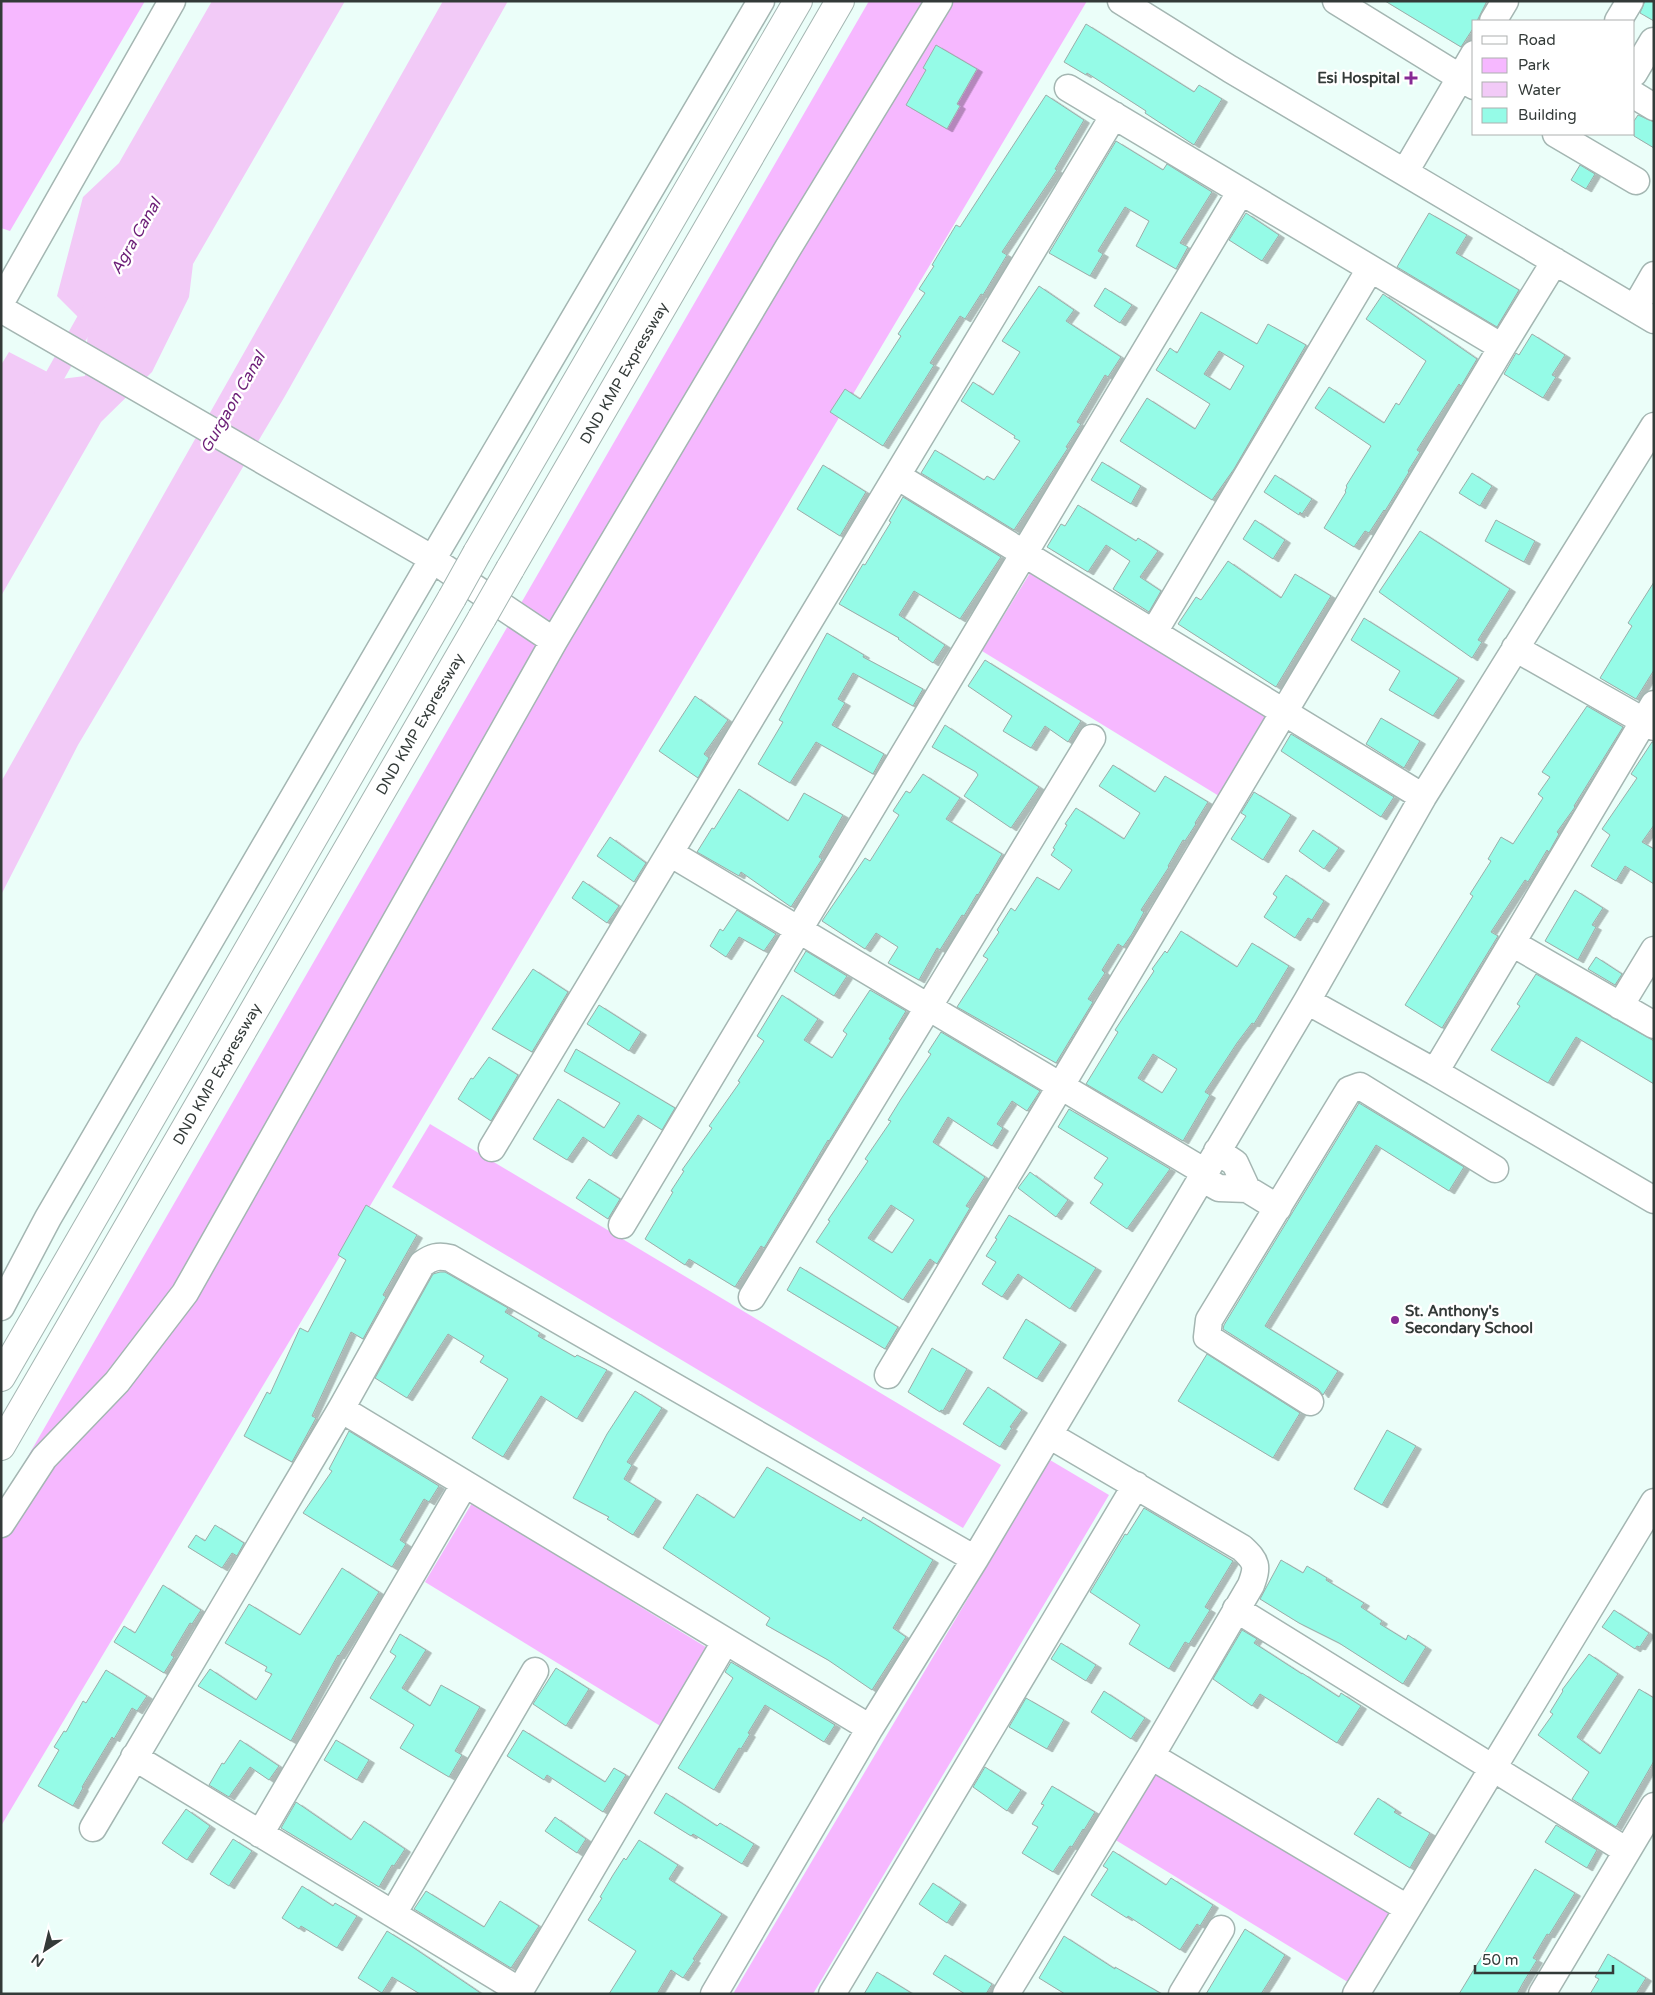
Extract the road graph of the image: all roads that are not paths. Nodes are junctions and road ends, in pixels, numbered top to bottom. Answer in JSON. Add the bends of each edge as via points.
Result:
{"nodes":[{"id":1,"x":172,"y":1,"type":"edge"},
{"id":2,"x":761,"y":1,"type":"edge"},
{"id":3,"x":798,"y":1,"type":"edge"},
{"id":4,"x":840,"y":1,"type":"edge"},
{"id":5,"x":939,"y":1,"type":"edge"},
{"id":6,"x":1121,"y":1,"type":"edge"},
{"id":7,"x":1148,"y":1,"type":"edge"},
{"id":8,"x":1336,"y":1,"type":"edge"},
{"id":9,"x":1504,"y":1,"type":"edge"},
{"id":10,"x":1494,"y":20,"type":"edge"},
{"id":11,"x":1635,"y":27,"type":"edge"},
{"id":12,"x":1654,"y":41,"type":"edge"},
{"id":13,"x":1472,"y":62,"type":"edge"},
{"id":14,"x":1635,"y":71,"type":"edge"},
{"id":15,"x":1467,"y":82,"type":"edge"},
{"id":16,"x":1068,"y":88,"type":"dead end"},
{"id":17,"x":1635,"y":96,"type":"edge"},
{"id":18,"x":1654,"y":107,"type":"edge"},
{"id":19,"x":1114,"y":115,"type":"junction"},
{"id":20,"x":1560,"y":135,"type":"edge"},
{"id":21,"x":1591,"y":142,"type":"edge"},
{"id":22,"x":1408,"y":166,"type":"junction"},
{"id":23,"x":1636,"y":181,"type":"dead end"},
{"id":24,"x":1241,"y":191,"type":"junction"},
{"id":25,"x":1555,"y":261,"type":"junction"},
{"id":26,"x":1370,"y":268,"type":"junction"},
{"id":27,"x":1654,"y":275,"type":"edge"},
{"id":28,"x":4,"y":308,"type":"edge"},
{"id":29,"x":1645,"y":310,"type":"edge"},
{"id":30,"x":1502,"y":347,"type":"junction"},
{"id":31,"x":1654,"y":426,"type":"edge"},
{"id":32,"x":897,"y":476,"type":"junction"},
{"id":33,"x":1024,"y":553,"type":"junction"},
{"id":34,"x":426,"y":556,"type":"junction"},
{"id":35,"x":1154,"y":632,"type":"junction"},
{"id":36,"x":554,"y":641,"type":"junction"},
{"id":37,"x":1515,"y":648,"type":"junction"},
{"id":38,"x":1284,"y":711,"type":"junction"},
{"id":39,"x":1650,"y":718,"type":"edge"},
{"id":40,"x":1092,"y":738,"type":"dead end"},
{"id":41,"x":1424,"y":797,"type":"junction"},
{"id":42,"x":670,"y":853,"type":"junction"},
{"id":43,"x":798,"y":930,"type":"junction"},
{"id":44,"x":1512,"y":943,"type":"junction"},
{"id":45,"x":1654,"y":950,"type":"edge"},
{"id":46,"x":1307,"y":1001,"type":"junction"},
{"id":47,"x":1620,"y":1006,"type":"junction"},
{"id":48,"x":928,"y":1007,"type":"junction"},
{"id":49,"x":1654,"y":1025,"type":"edge"},
{"id":50,"x":1435,"y":1072,"type":"junction"},
{"id":51,"x":1060,"y":1086,"type":"junction"},
{"id":52,"x":492,"y":1148,"type":"dead end"},
{"id":53,"x":1208,"y":1167,"type":"junction"},
{"id":54,"x":1495,"y":1169,"type":"dead end"},
{"id":55,"x":1654,"y":1200,"type":"edge"},
{"id":56,"x":1278,"y":1208,"type":"junction"},
{"id":57,"x":622,"y":1225,"type":"dead end"},
{"id":58,"x":752,"y":1297,"type":"dead end"},
{"id":59,"x":1,"y":1307,"type":"edge"},
{"id":60,"x":888,"y":1375,"type":"dead end"},
{"id":61,"x":1,"y":1378,"type":"edge"},
{"id":62,"x":1310,"y":1402,"type":"dead end"},
{"id":63,"x":341,"y":1409,"type":"junction"},
{"id":64,"x":1049,"y":1435,"type":"junction"},
{"id":65,"x":1,"y":1446,"type":"edge"},
{"id":66,"x":464,"y":1485,"type":"junction"},
{"id":67,"x":1136,"y":1485,"type":"junction"},
{"id":68,"x":1654,"y":1502,"type":"edge"},
{"id":69,"x":1,"y":1524,"type":"edge"},
{"id":70,"x":975,"y":1559,"type":"junction"},
{"id":71,"x":1236,"y":1609,"type":"junction"},
{"id":72,"x":725,"y":1642,"type":"junction"},
{"id":73,"x":535,"y":1671,"type":"dead end"},
{"id":74,"x":870,"y":1728,"type":"junction"},
{"id":75,"x":1151,"y":1756,"type":"junction"},
{"id":76,"x":134,"y":1757,"type":"junction"},
{"id":77,"x":1494,"y":1768,"type":"junction"},
{"id":78,"x":1654,"y":1806,"type":"edge"},
{"id":79,"x":93,"y":1828,"type":"dead end"},
{"id":80,"x":260,"y":1834,"type":"junction"},
{"id":81,"x":1627,"y":1851,"type":"junction"},
{"id":82,"x":1407,"y":1908,"type":"junction"},
{"id":83,"x":393,"y":1914,"type":"junction"},
{"id":84,"x":1221,"y":1929,"type":"dead end"},
{"id":85,"x":519,"y":1992,"type":"edge"},
{"id":86,"x":714,"y":1994,"type":"edge"},
{"id":87,"x":832,"y":1994,"type":"edge"},
{"id":88,"x":1006,"y":1994,"type":"edge"},
{"id":89,"x":1182,"y":1994,"type":"edge"},
{"id":90,"x":1356,"y":1994,"type":"edge"},
{"id":91,"x":1542,"y":1994,"type":"edge"}],
"edges":[{"from":1,"to":28,"type":"street"},
{"from":2,"to":34,"type":"street"},
{"from":3,"to":61,"type":"highway","bridge":true},
{"from":4,"to":65,"type":"highway","name":"DND KMP Expressway","bridge":true},
{"from":5,"to":36,"type":"street"},
{"from":6,"to":22,"type":"street","via":[[1230,69]]},
{"from":7,"to":22,"type":"street"},
{"from":8,"to":15,"type":"street"},
{"from":9,"to":10,"type":"street"},
{"from":11,"to":12,"type":"street"},
{"from":12,"to":14,"type":"street"},
{"from":13,"to":15,"type":"street"},
{"from":15,"to":22,"type":"street"},
{"from":16,"to":19,"type":"street"},
{"from":17,"to":18,"type":"street"},
{"from":19,"to":24,"type":"street"},
{"from":19,"to":32,"type":"street"},
{"from":20,"to":21,"type":"street"},
{"from":21,"to":23,"type":"street"},
{"from":22,"to":25,"type":"street"},
{"from":22,"to":29,"type":"street"},
{"from":24,"to":26,"type":"street"},
{"from":24,"to":33,"type":"street"},
{"from":25,"to":29,"type":"street"},
{"from":25,"to":30,"type":"street"},
{"from":26,"to":30,"type":"street"},
{"from":26,"to":35,"type":"street"},
{"from":27,"to":29,"type":"street"},
{"from":28,"to":34,"type":"street"},
{"from":30,"to":38,"type":"street"},
{"from":31,"to":37,"type":"street"},
{"from":32,"to":33,"type":"street"},
{"from":32,"to":42,"type":"street"},
{"from":33,"to":35,"type":"street"},
{"from":33,"to":43,"type":"street"},
{"from":34,"to":36,"type":"street"},
{"from":34,"to":59,"type":"street","via":[[48,1218]]},
{"from":35,"to":38,"type":"street"},
{"from":36,"to":69,"type":"street","via":[[185,1293],[117,1382],[44,1458]]},
{"from":37,"to":39,"type":"street"},
{"from":37,"to":41,"type":"street"},
{"from":38,"to":41,"type":"street"},
{"from":38,"to":51,"type":"street"},
{"from":39,"to":44,"type":"street"},
{"from":40,"to":48,"type":"street"},
{"from":41,"to":46,"type":"street"},
{"from":42,"to":43,"type":"street"},
{"from":42,"to":52,"type":"street"},
{"from":43,"to":48,"type":"street"},
{"from":43,"to":57,"type":"street"},
{"from":44,"to":47,"type":"street"},
{"from":44,"to":50,"type":"street"},
{"from":45,"to":47,"type":"street"},
{"from":46,"to":50,"type":"street"},
{"from":46,"to":53,"type":"street"},
{"from":47,"to":49,"type":"street"},
{"from":48,"to":51,"type":"street"},
{"from":48,"to":58,"type":"street"},
{"from":50,"to":55,"type":"street"},
{"from":51,"to":53,"type":"street"},
{"from":51,"to":60,"type":"street"},
{"from":53,"to":56,"type":"street","via":[[1235,1163],[1246,1189]]},
{"from":53,"to":64,"type":"street"},
{"from":54,"to":56,"type":"street","via":[[1360,1086],[1349,1090]]},
{"from":56,"to":62,"type":"street","via":[[1209,1320],[1207,1337]]},
{"from":63,"to":66,"type":"street"},
{"from":63,"to":70,"type":"street","via":[[422,1264],[439,1255],[450,1258]]},
{"from":63,"to":76,"type":"street"},
{"from":64,"to":67,"type":"street"},
{"from":64,"to":70,"type":"street"},
{"from":66,"to":72,"type":"street"},
{"from":66,"to":80,"type":"street"},
{"from":67,"to":71,"type":"street","via":[[1242,1548],[1253,1559],[1257,1570]]},
{"from":67,"to":87,"type":"street"},
{"from":68,"to":77,"type":"street"},
{"from":70,"to":74,"type":"street"},
{"from":71,"to":75,"type":"street"},
{"from":71,"to":77,"type":"street"},
{"from":72,"to":74,"type":"street"},
{"from":72,"to":85,"type":"street"},
{"from":73,"to":83,"type":"street"},
{"from":74,"to":86,"type":"street"},
{"from":75,"to":82,"type":"street"},
{"from":75,"to":88,"type":"street"},
{"from":76,"to":79,"type":"street"},
{"from":76,"to":80,"type":"street"},
{"from":77,"to":81,"type":"street"},
{"from":77,"to":82,"type":"street"},
{"from":78,"to":81,"type":"street"},
{"from":80,"to":83,"type":"street"},
{"from":81,"to":91,"type":"street"},
{"from":82,"to":90,"type":"street"},
{"from":83,"to":85,"type":"street"},
{"from":84,"to":89,"type":"street"}]}
